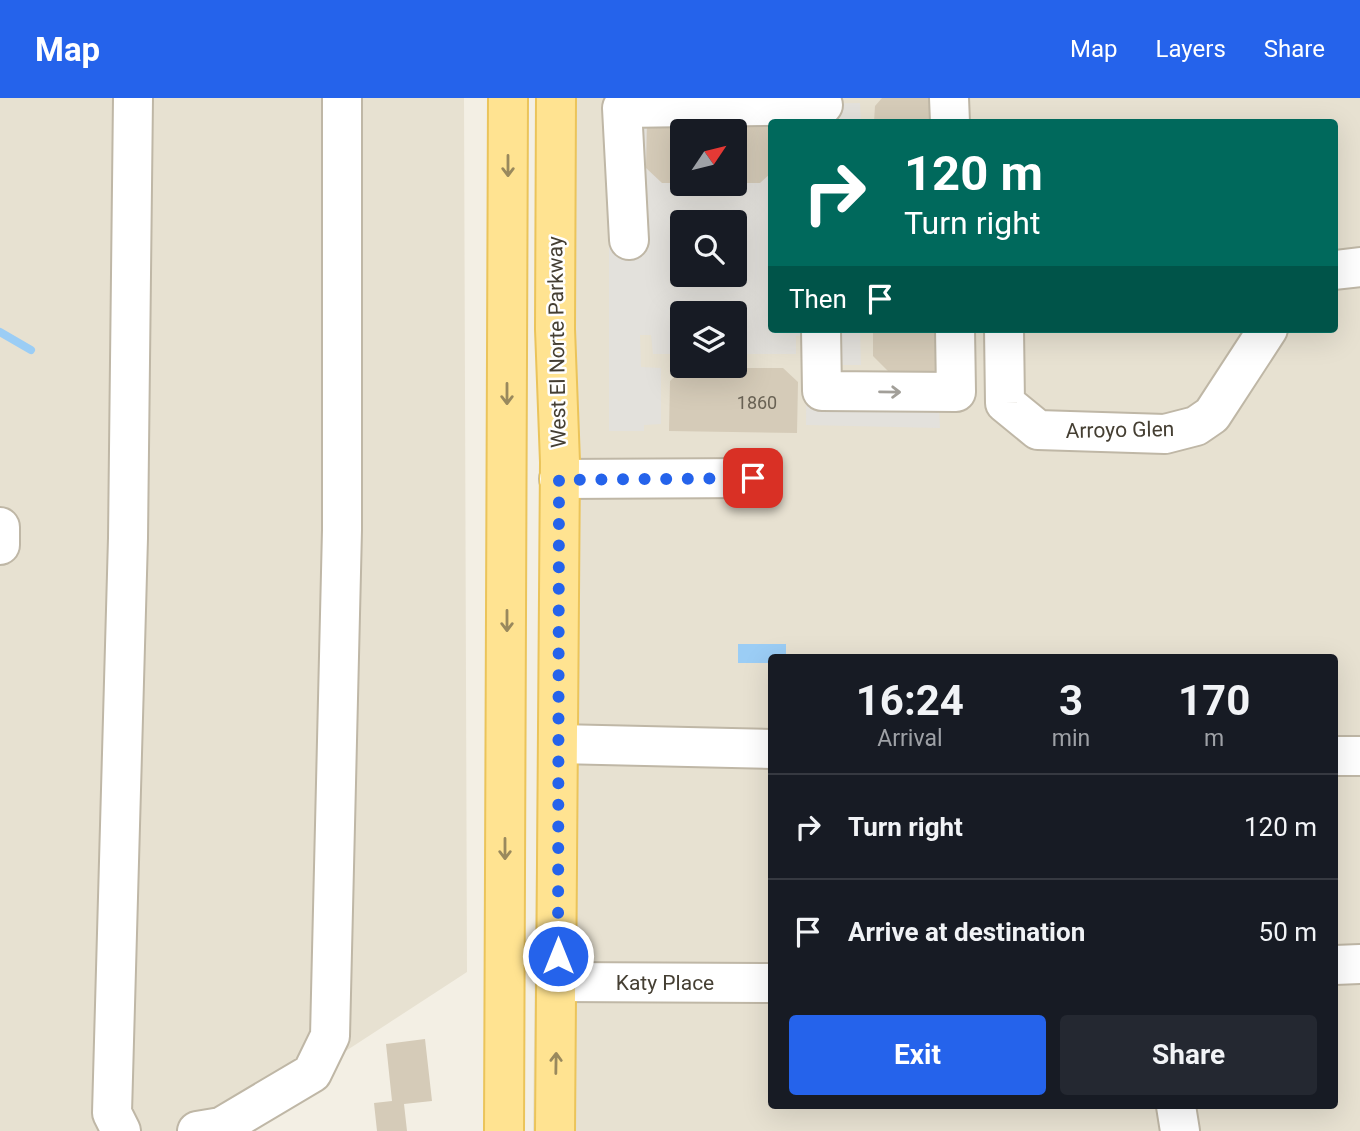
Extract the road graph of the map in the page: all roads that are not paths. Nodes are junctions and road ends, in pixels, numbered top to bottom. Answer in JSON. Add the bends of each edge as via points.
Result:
{"nodes":[{"id":1,"x":132,"y":98,"type":"edge"},
{"id":2,"x":342,"y":98,"type":"edge"},
{"id":3,"x":508,"y":98,"type":"edge"},
{"id":4,"x":556,"y":98,"type":"edge"},
{"id":5,"x":949,"y":98,"type":"edge"},
{"id":6,"x":823,"y":105,"type":"dead end"},
{"id":7,"x":950,"y":119,"type":"edge"},
{"id":8,"x":629,"y":240,"type":"dead end"},
{"id":9,"x":821,"y":333,"type":"edge"},
{"id":10,"x":954,"y":333,"type":"edge"},
{"id":11,"x":1004,"y":333,"type":"edge"},
{"id":12,"x":1265,"y":333,"type":"edge"},
{"id":13,"x":753,"y":478,"type":"dead end"},
{"id":14,"x":559,"y":480,"type":"junction"},
{"id":15,"x":0,"y":527,"type":"edge"},
{"id":16,"x":0,"y":545,"type":"edge"},
{"id":17,"x":558,"y":744,"type":"junction"},
{"id":18,"x":768,"y":749,"type":"edge"},
{"id":19,"x":1338,"y":756,"type":"edge"},
{"id":20,"x":1360,"y":756,"type":"edge"},
{"id":21,"x":1360,"y":964,"type":"edge"},
{"id":22,"x":1338,"y":965,"type":"edge"},
{"id":23,"x":558,"y":982,"type":"junction"},
{"id":24,"x":768,"y":983,"type":"edge"},
{"id":25,"x":1176,"y":1109,"type":"edge"},
{"id":26,"x":121,"y":1131,"type":"edge"},
{"id":27,"x":197,"y":1131,"type":"edge"},
{"id":28,"x":504,"y":1131,"type":"edge"},
{"id":29,"x":555,"y":1131,"type":"edge"},
{"id":30,"x":1180,"y":1131,"type":"edge"}],
"edges":[{"from":1,"to":26,"type":"street","via":[[128,538],[112,1114]]},
{"from":2,"to":27,"type":"street","via":[[342,530],[330,1036],[312,1073],[221,1127]]},
{"from":3,"to":28,"type":"main road","one_way":true},
{"from":4,"to":14,"type":"main road","name":"West El Norte Parkway"},
{"from":5,"to":7,"type":"street"},
{"from":6,"to":8,"type":"street","via":[[622,108]]},
{"from":9,"to":10,"type":"street","one_way":true,"via":[[822,391],[956,392]]},
{"from":11,"to":12,"type":"street","name":"Arroyo Glen","via":[[1005,403],[1038,430],[1165,433],[1196,426],[1212,415]]},
{"from":13,"to":14,"type":"street"},
{"from":14,"to":17,"type":"main road","name":"West El Norte Parkway"},
{"from":15,"to":16,"type":"street"},
{"from":17,"to":18,"type":"street"},
{"from":17,"to":23,"type":"main road","name":"West El Norte Parkway"},
{"from":19,"to":20,"type":"street"},
{"from":21,"to":22,"type":"street"},
{"from":23,"to":24,"type":"street","name":"Katy Place"},
{"from":29,"to":23,"type":"main road","name":"West El Norte Parkway","one_way":true},
{"from":25,"to":30,"type":"street"}]}
